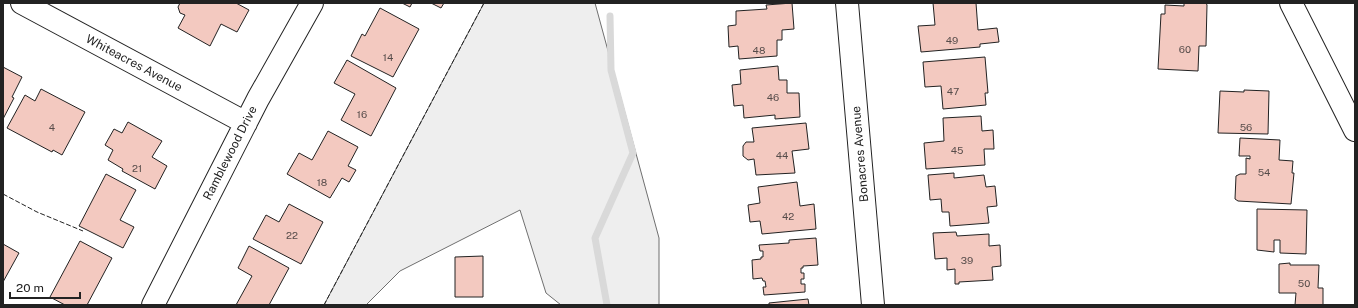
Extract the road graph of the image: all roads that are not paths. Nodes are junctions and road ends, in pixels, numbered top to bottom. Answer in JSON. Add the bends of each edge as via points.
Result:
{"nodes":[{"id":1,"x":22,"y":3,"type":"edge"},
{"id":2,"x":312,"y":3,"type":"edge"},
{"id":3,"x":847,"y":3,"type":"edge"},
{"id":4,"x":1291,"y":3,"type":"edge"},
{"id":5,"x":246,"y":123,"type":"junction"},
{"id":6,"x":1355,"y":130,"type":"edge"},
{"id":7,"x":153,"y":305,"type":"edge"},
{"id":8,"x":872,"y":305,"type":"edge"}],
"edges":[{"from":1,"to":5,"type":"street","name":"Whiteacres Avenue"},
{"from":2,"to":5,"type":"street","name":"Ramblewood Drive"},
{"from":3,"to":8,"type":"street","name":"Bonacres Avenue"},
{"from":4,"to":6,"type":"street"},
{"from":5,"to":7,"type":"street","name":"Ramblewood Drive"}]}
